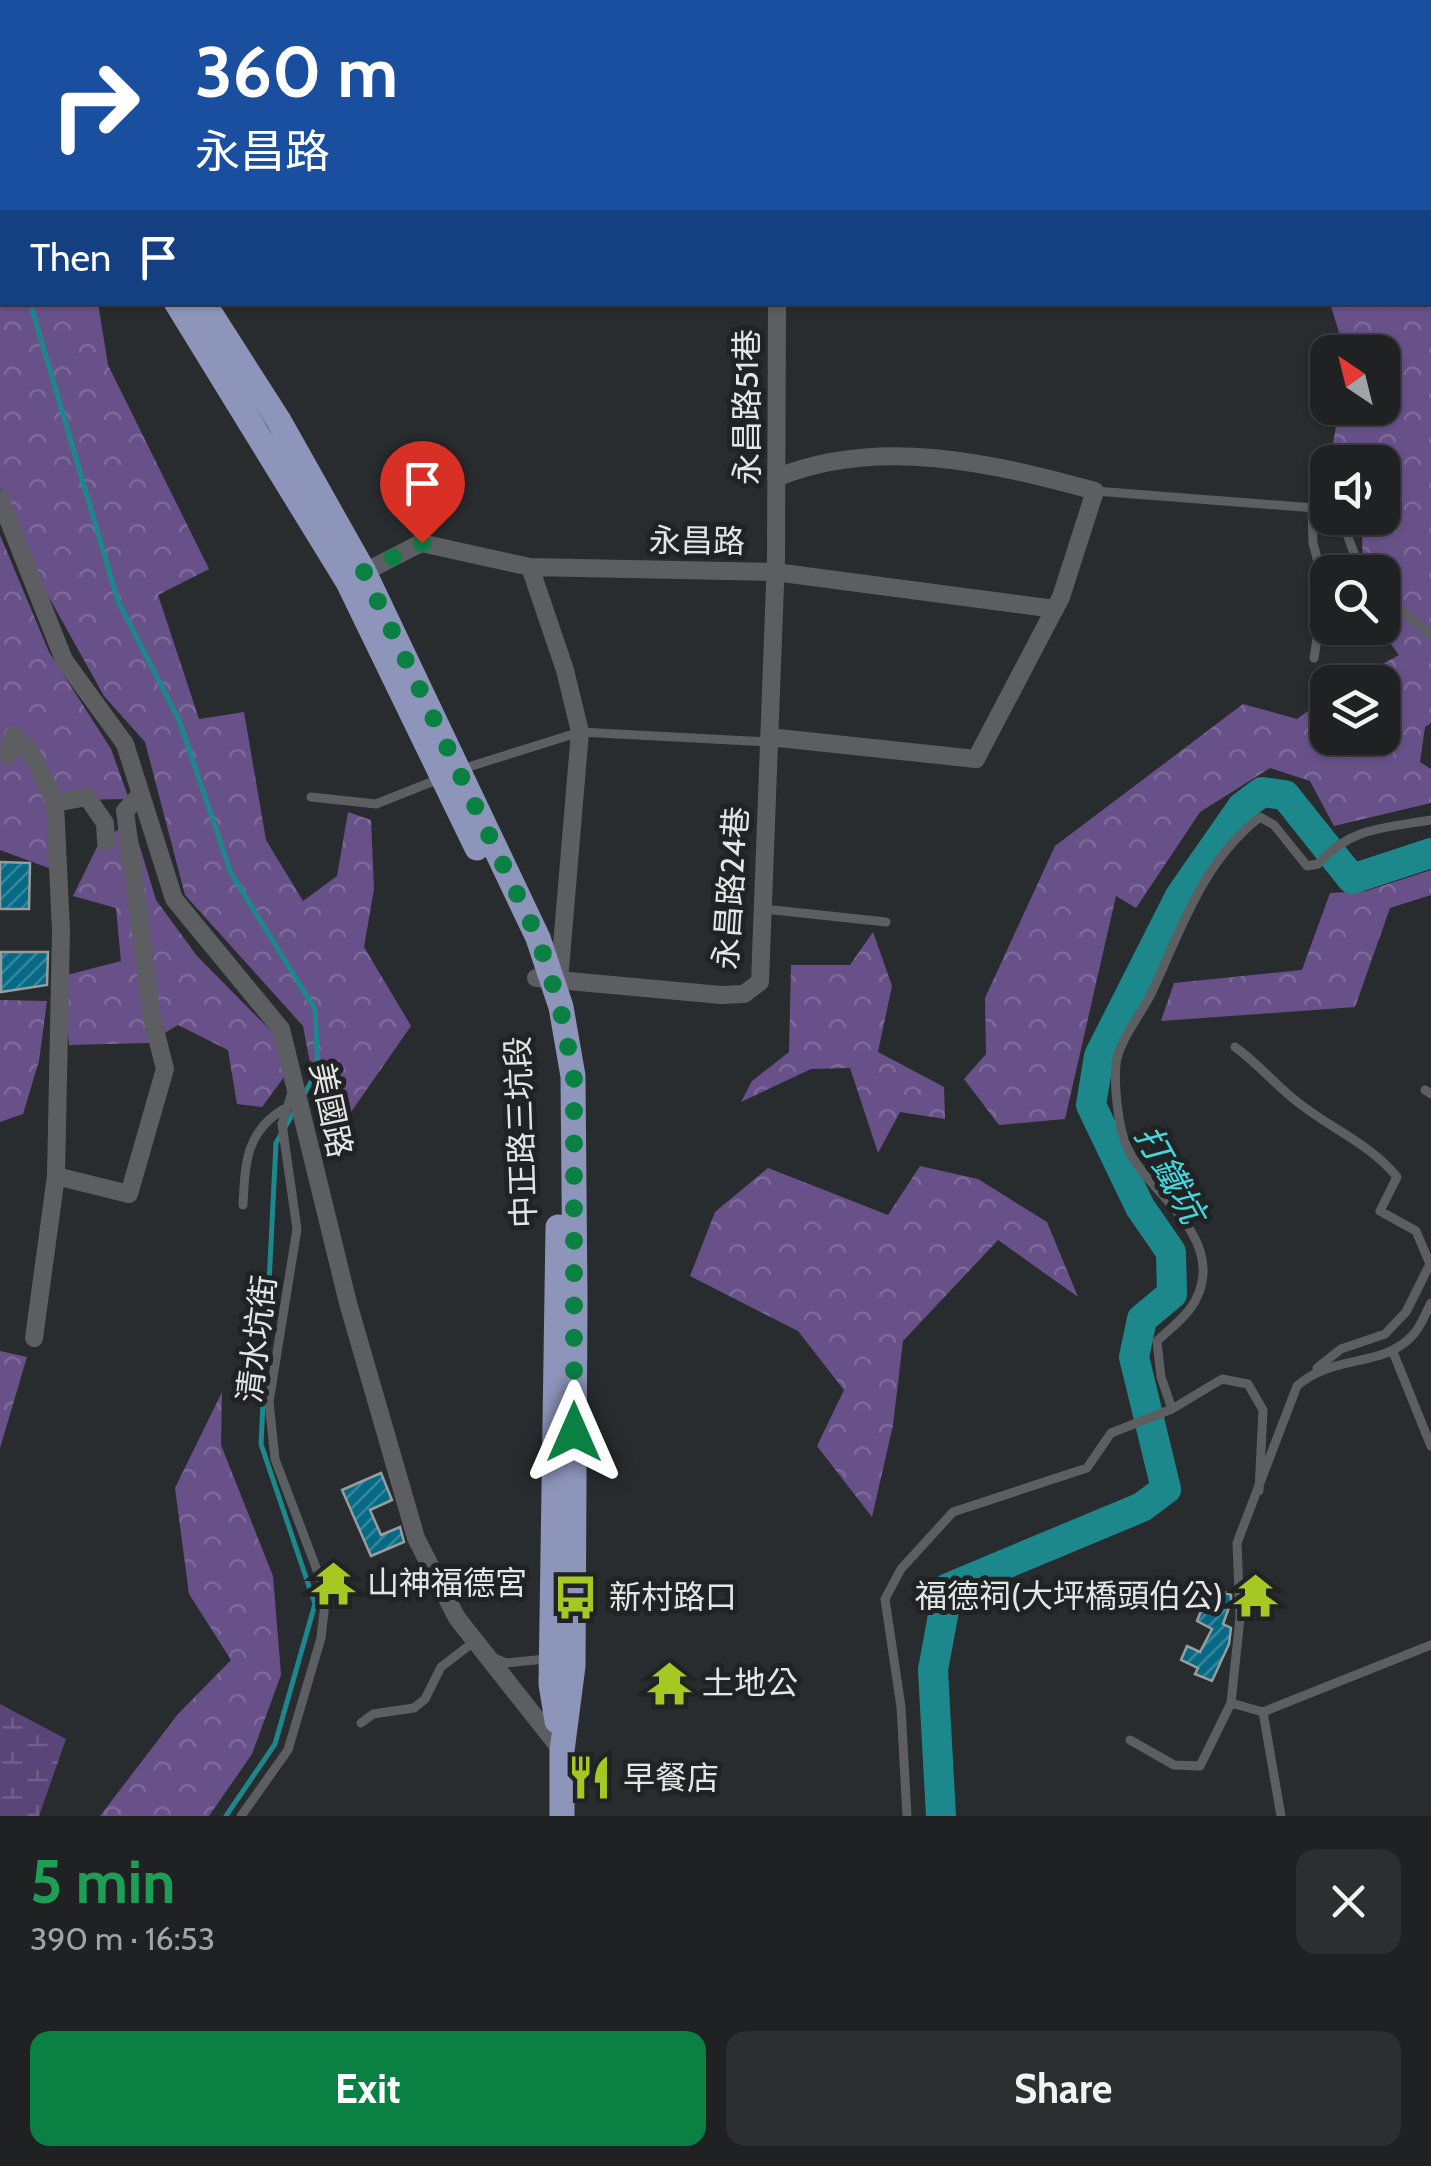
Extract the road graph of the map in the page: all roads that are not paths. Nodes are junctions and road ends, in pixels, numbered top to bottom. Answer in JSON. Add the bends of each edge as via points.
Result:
{"nodes":[{"id":1,"x":178,"y":305,"type":"edge"},
{"id":2,"x":205,"y":305,"type":"edge"},
{"id":3,"x":777,"y":305,"type":"edge"},
{"id":4,"x":776,"y":478,"type":"junction"},
{"id":5,"x":1095,"y":490,"type":"junction"},
{"id":6,"x":0,"y":499,"type":"edge"},
{"id":7,"x":1310,"y":506,"type":"edge"},
{"id":8,"x":1314,"y":535,"type":"edge"},
{"id":9,"x":530,"y":567,"type":"junction"},
{"id":10,"x":775,"y":572,"type":"junction"},
{"id":11,"x":356,"y":577,"type":"junction"},
{"id":12,"x":1055,"y":609,"type":"junction"},
{"id":13,"x":1400,"y":609,"type":"edge"},
{"id":14,"x":1431,"y":634,"type":"edge"},
{"id":15,"x":1314,"y":658,"type":"dead end"},
{"id":16,"x":580,"y":732,"type":"junction"},
{"id":17,"x":769,"y":739,"type":"junction"},
{"id":18,"x":8,"y":755,"type":"dead end"},
{"id":19,"x":450,"y":774,"type":"junction"},
{"id":20,"x":142,"y":794,"type":"junction"},
{"id":21,"x":310,"y":797,"type":"dead end"},
{"id":22,"x":55,"y":803,"type":"junction"},
{"id":23,"x":1431,"y":820,"type":"edge"},
{"id":24,"x":106,"y":842,"type":"dead end"},
{"id":25,"x":764,"y":909,"type":"junction"},
{"id":26,"x":886,"y":922,"type":"dead end"},
{"id":27,"x":549,"y":980,"type":"junction"},
{"id":28,"x":1235,"y":1047,"type":"dead end"},
{"id":29,"x":291,"y":1098,"type":"junction"},
{"id":30,"x":291,"y":1122,"type":"junction"},
{"id":31,"x":56,"y":1176,"type":"junction"},
{"id":32,"x":243,"y":1204,"type":"dead end"},
{"id":33,"x":1431,"y":1304,"type":"edge"},
{"id":34,"x":34,"y":1338,"type":"dead end"},
{"id":35,"x":1393,"y":1352,"type":"junction"},
{"id":36,"x":1315,"y":1370,"type":"junction"},
{"id":37,"x":1172,"y":1409,"type":"junction"},
{"id":38,"x":1431,"y":1446,"type":"edge"},
{"id":39,"x":1259,"y":1491,"type":"junction"},
{"id":40,"x":1431,"y":1645,"type":"edge"},
{"id":41,"x":480,"y":1646,"type":"junction"},
{"id":42,"x":552,"y":1653,"type":"junction"},
{"id":43,"x":1231,"y":1703,"type":"junction"},
{"id":44,"x":1263,"y":1712,"type":"junction"},
{"id":45,"x":361,"y":1724,"type":"dead end"},
{"id":46,"x":1130,"y":1740,"type":"dead end"},
{"id":47,"x":562,"y":1751,"type":"junction"},
{"id":48,"x":241,"y":1816,"type":"edge"},
{"id":49,"x":562,"y":1816,"type":"edge"},
{"id":50,"x":907,"y":1816,"type":"edge"},
{"id":51,"x":1281,"y":1816,"type":"edge"}],
"edges":[{"from":1,"to":11,"type":"main road","name":"中正路三坑段"},
{"from":2,"to":11,"type":"main road","name":"中正路三坑段","via":[[279,421]]},
{"from":3,"to":4,"type":"street","name":"永昌路51巷"},
{"from":4,"to":5,"type":"street","via":[[843,458],[960,460]]},
{"from":4,"to":10,"type":"street","name":"永昌路51巷"},
{"from":5,"to":7,"type":"lane"},
{"from":5,"to":12,"type":"street"},
{"from":6,"to":20,"type":"street","name":"美國路","via":[[64,660],[124,744]]},
{"from":8,"to":15,"type":"lane","via":[[1324,588]]},
{"from":9,"to":10,"type":"street","name":"永昌路"},
{"from":9,"to":11,"type":"street","name":"永昌路","via":[[422,543]]},
{"from":9,"to":16,"type":"street"},
{"from":10,"to":12,"type":"street","name":"永昌路"},
{"from":10,"to":17,"type":"street","name":"永昌路24巷"},
{"from":11,"to":19,"type":"main road","name":"中正路三坑段"},
{"from":12,"to":17,"type":"street","via":[[976,759]]},
{"from":13,"to":14,"type":"lane"},
{"from":16,"to":17,"type":"lane"},
{"from":16,"to":19,"type":"lane"},
{"from":16,"to":27,"type":"street"},
{"from":17,"to":25,"type":"street","name":"永昌路24巷"},
{"from":18,"to":22,"type":"street","via":[[14,736],[32,754]]},
{"from":19,"to":21,"type":"lane","via":[[376,804]]},
{"from":19,"to":27,"type":"main road","name":"中正路三坑段","via":[[538,938]]},
{"from":20,"to":29,"type":"street","name":"美國路","via":[[174,899],[281,1029]]},
{"from":20,"to":31,"type":"street","via":[[125,811],[152,1018],[165,1069],[129,1194]]},
{"from":22,"to":24,"type":"street","via":[[87,797],[105,823]]},
{"from":22,"to":31,"type":"street","via":[[61,931]]},
{"from":23,"to":37,"type":"lane","via":[[1338,842],[1318,864],[1307,866],[1274,824],[1260,817],[1235,837],[1196,891],[1116,1061],[1124,1141],[1138,1171],[1198,1247],[1203,1273],[1194,1308],[1157,1341]]},
{"from":25,"to":26,"type":"lane"},
{"from":25,"to":27,"type":"street","name":"永昌路24巷","via":[[760,982],[744,994]]},
{"from":27,"to":42,"type":"main road","name":"中正路三坑段","via":[[556,1041]]},
{"from":27,"to":47,"type":"main road","name":"中正路三坑段","via":[[574,1076],[572,1666]]},
{"from":28,"to":36,"type":"lane","via":[[1288,1095],[1384,1162],[1397,1178],[1380,1210],[1416,1231],[1430,1264],[1406,1312],[1385,1334],[1341,1349]]},
{"from":29,"to":30,"type":"street","name":"美國路"},
{"from":29,"to":32,"type":"lane","via":[[253,1135]]},
{"from":30,"to":41,"type":"street","name":"美國路","via":[[416,1538],[457,1618]]},
{"from":30,"to":48,"type":"lane","name":"清水坑街","via":[[284,1140],[297,1229],[269,1402],[275,1459],[326,1594],[321,1638],[288,1750]]},
{"from":31,"to":34,"type":"street"},
{"from":33,"to":35,"type":"lane","via":[[1413,1336]]},
{"from":35,"to":36,"type":"lane"},
{"from":35,"to":38,"type":"lane"},
{"from":36,"to":39,"type":"lane","via":[[1297,1386]]},
{"from":37,"to":39,"type":"lane","via":[[1222,1379],[1248,1384],[1263,1410]]},
{"from":37,"to":50,"type":"lane","via":[[1110,1433],[1087,1468],[953,1512],[892,1584],[885,1599],[901,1707]]},
{"from":39,"to":43,"type":"lane","via":[[1238,1543],[1240,1618]]},
{"from":40,"to":44,"type":"lane"},
{"from":41,"to":42,"type":"lane","via":[[506,1663],[540,1662]]},
{"from":41,"to":45,"type":"lane","via":[[442,1667],[414,1708],[373,1714]]},
{"from":41,"to":47,"type":"street","name":"美國路"},
{"from":42,"to":47,"type":"main road","name":"中正路三坑段"},
{"from":43,"to":44,"type":"lane"},
{"from":43,"to":46,"type":"lane","via":[[1200,1766],[1174,1765]]},
{"from":44,"to":51,"type":"lane"},
{"from":47,"to":49,"type":"main road","name":"中正路三坑段"}]}
